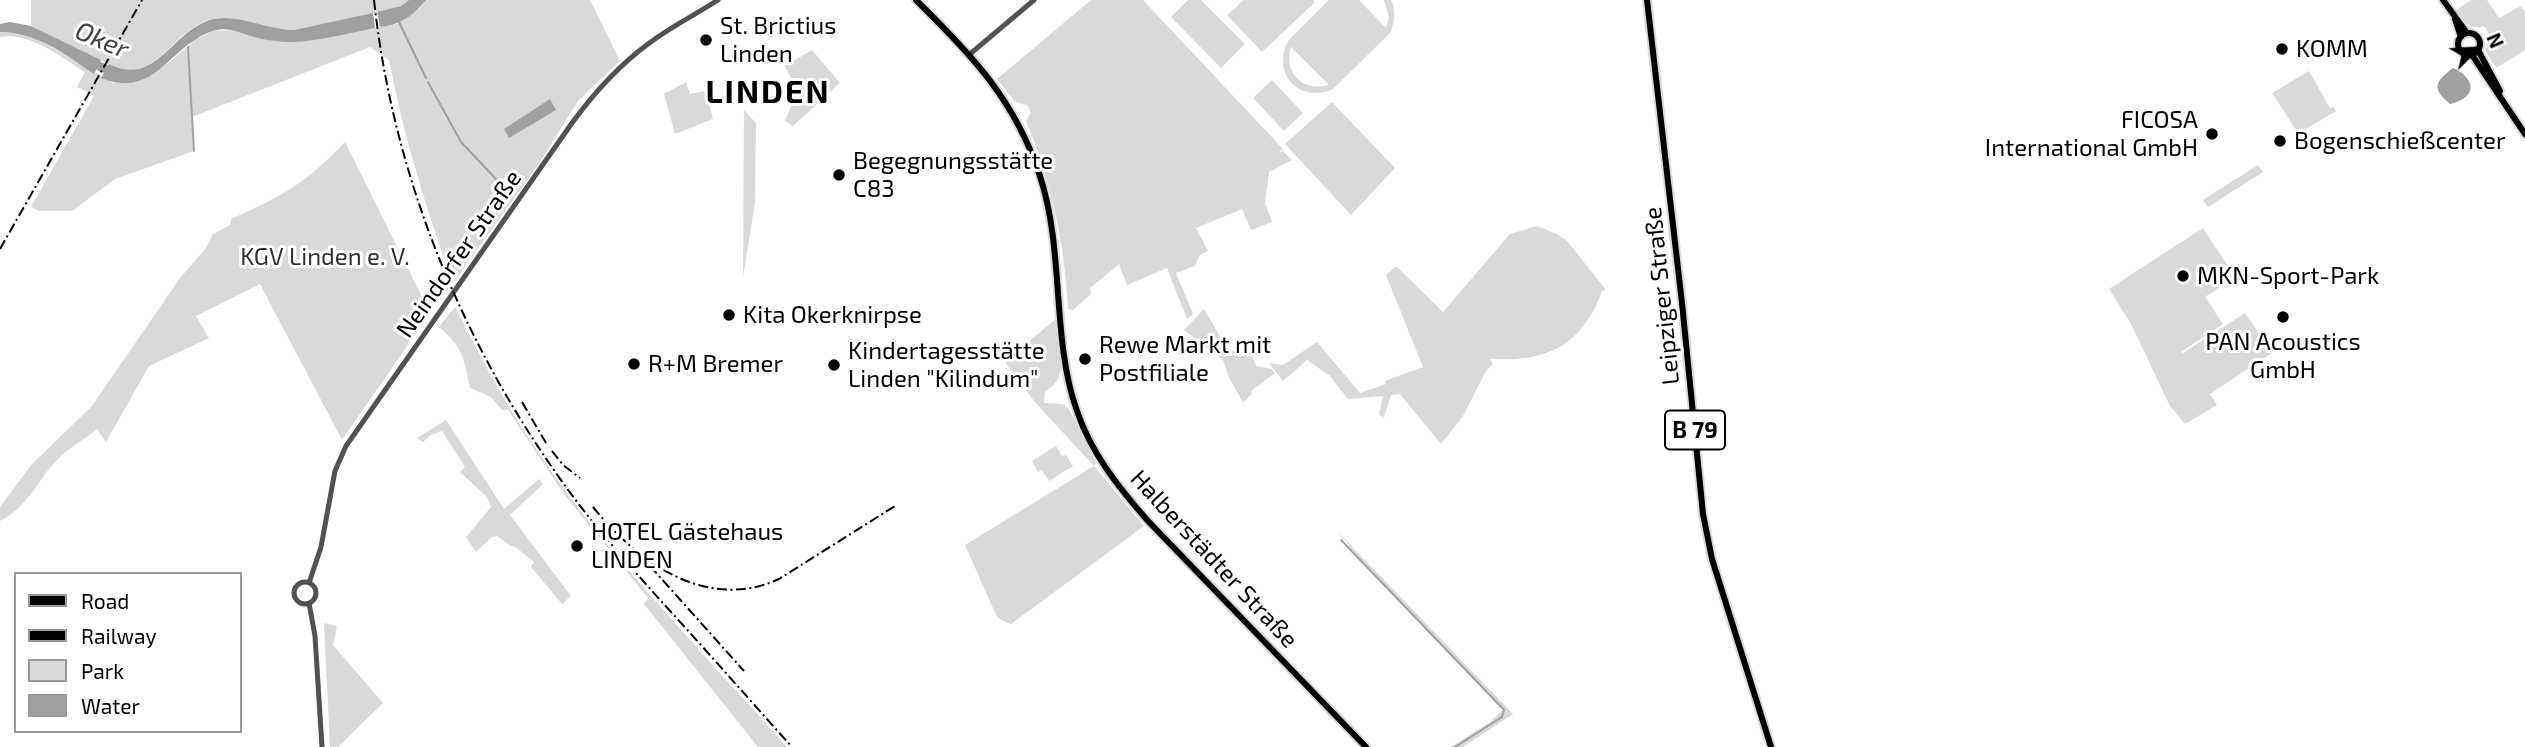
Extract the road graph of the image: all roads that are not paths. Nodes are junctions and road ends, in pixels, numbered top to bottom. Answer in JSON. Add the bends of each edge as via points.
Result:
{"nodes":[{"id":1,"x":718,"y":0,"type":"edge"},
{"id":2,"x":916,"y":0,"type":"edge"},
{"id":3,"x":1034,"y":0,"type":"edge"},
{"id":4,"x":1647,"y":0,"type":"edge"},
{"id":5,"x":2443,"y":0,"type":"edge"},
{"id":6,"x":2464,"y":35,"type":"junction"},
{"id":7,"x":2478,"y":50,"type":"junction"},
{"id":8,"x":970,"y":54,"type":"junction"},
{"id":9,"x":2472,"y":55,"type":"junction"},
{"id":10,"x":2501,"y":96,"type":"junction"},
{"id":11,"x":2525,"y":134,"type":"edge"},
{"id":12,"x":309,"y":583,"type":"junction"},
{"id":13,"x":309,"y":603,"type":"junction"},
{"id":14,"x":322,"y":747,"type":"edge"},
{"id":15,"x":1366,"y":747,"type":"edge"},
{"id":16,"x":1771,"y":747,"type":"edge"}],
"edges":[{"from":1,"to":12,"type":"street","name":"Neindorfer Straße","via":[[649,43],[591,97],[345,446]]},
{"from":2,"to":8,"type":"main road","name":"Halberstädter Straße"},
{"from":3,"to":8,"type":"street"},
{"from":4,"to":16,"type":"main road","name":"Leipziger Straße","number":"B 79","via":[[1703,514],[1712,559]]},
{"from":5,"to":6,"type":"main road"},
{"from":6,"to":7,"type":"main road","via":[[2479,38]]},
{"from":6,"to":9,"type":"main road","via":[[2458,43],[2460,49]]},
{"from":7,"to":9,"type":"main road"},
{"from":7,"to":10,"type":"main road"},
{"from":8,"to":15,"type":"main road","name":"Halberstädter Straße","via":[[1004,99],[1040,177],[1054,238],[1071,391],[1096,453],[1147,520]]},
{"from":9,"to":10,"type":"main road"},
{"from":10,"to":11,"type":"main road"},
{"from":12,"to":13,"type":"street","name":"Neindorfer Straße","via":[[316,594]]},
{"from":12,"to":13,"type":"street","name":"Neindorfer Straße","via":[[298,585],[295,591],[298,601]]},
{"from":13,"to":14,"type":"street","name":"Neindorfer Straße"}]}
